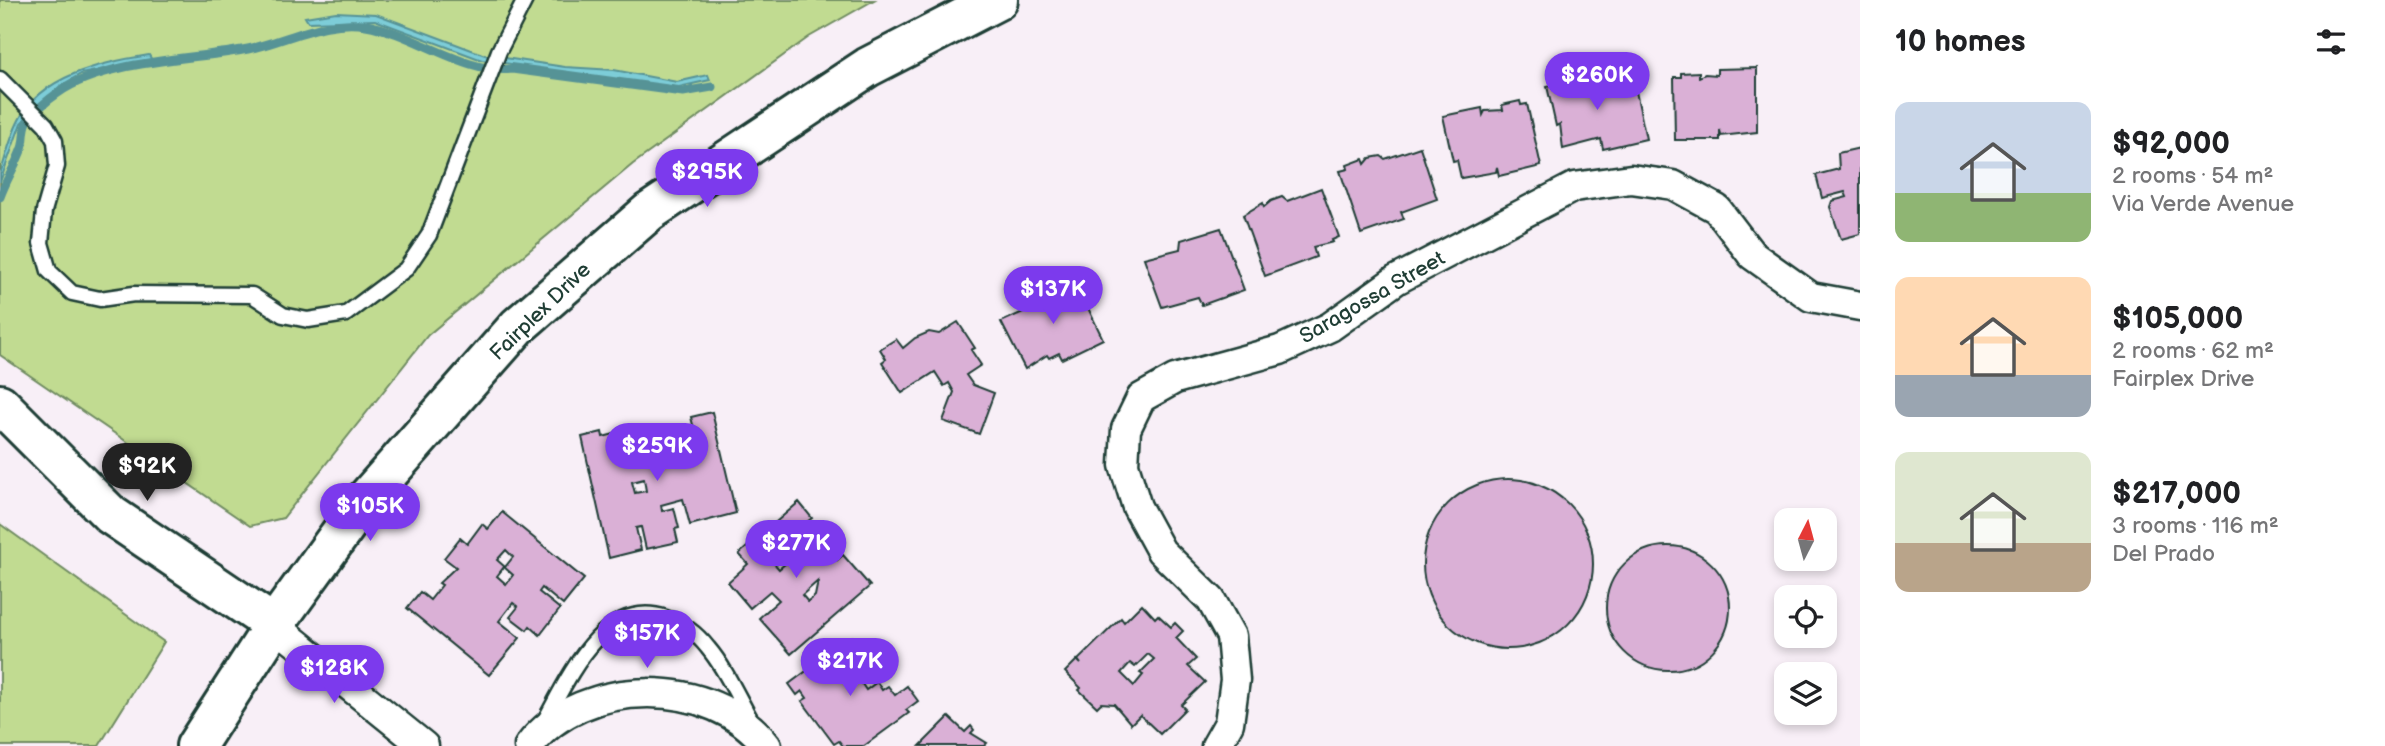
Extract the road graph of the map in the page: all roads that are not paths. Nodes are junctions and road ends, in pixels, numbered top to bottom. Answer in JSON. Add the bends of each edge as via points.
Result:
{"nodes":[{"id":1,"x":525,"y":0,"type":"edge"},
{"id":2,"x":998,"y":0,"type":"edge"},
{"id":3,"x":0,"y":79,"type":"edge"},
{"id":4,"x":1860,"y":306,"type":"edge"},
{"id":5,"x":0,"y":404,"type":"edge"},
{"id":6,"x":274,"y":625,"type":"junction"},
{"id":7,"x":533,"y":740,"type":"edge"},
{"id":8,"x":765,"y":744,"type":"edge"},
{"id":9,"x":195,"y":746,"type":"edge"},
{"id":10,"x":424,"y":746,"type":"edge"},
{"id":11,"x":1216,"y":746,"type":"edge"}],
"edges":[{"from":1,"to":3,"type":"lane","via":[[499,51],[429,235],[405,269],[346,314],[308,320],[283,315],[252,295],[145,294],[100,299],[72,293],[49,271],[41,243],[44,211],[57,166],[55,141],[46,125]]},
{"from":2,"to":6,"type":"main road","name":"Fairplex Drive","via":[[868,66],[649,212],[518,326],[362,502]]},
{"from":4,"to":11,"type":"street","name":"Saragossa Street","via":[[1811,297],[1752,255],[1717,209],[1673,185],[1608,182],[1574,187],[1396,280],[1330,327],[1280,350],[1175,379],[1141,398],[1126,429],[1124,466],[1137,507],[1161,551],[1211,600],[1231,636],[1235,680],[1229,723]]},
{"from":5,"to":6,"type":"main road","via":[[111,514]]},
{"from":6,"to":9,"type":"main road","name":"Fairplex Drive"},
{"from":6,"to":10,"type":"street"},
{"from":7,"to":8,"type":"street","via":[[582,706],[627,693],[680,696],[727,712]]},
{"from":7,"to":8,"type":"lane","via":[[577,664],[603,632],[625,617],[651,613],[682,623],[709,648]]}]}
